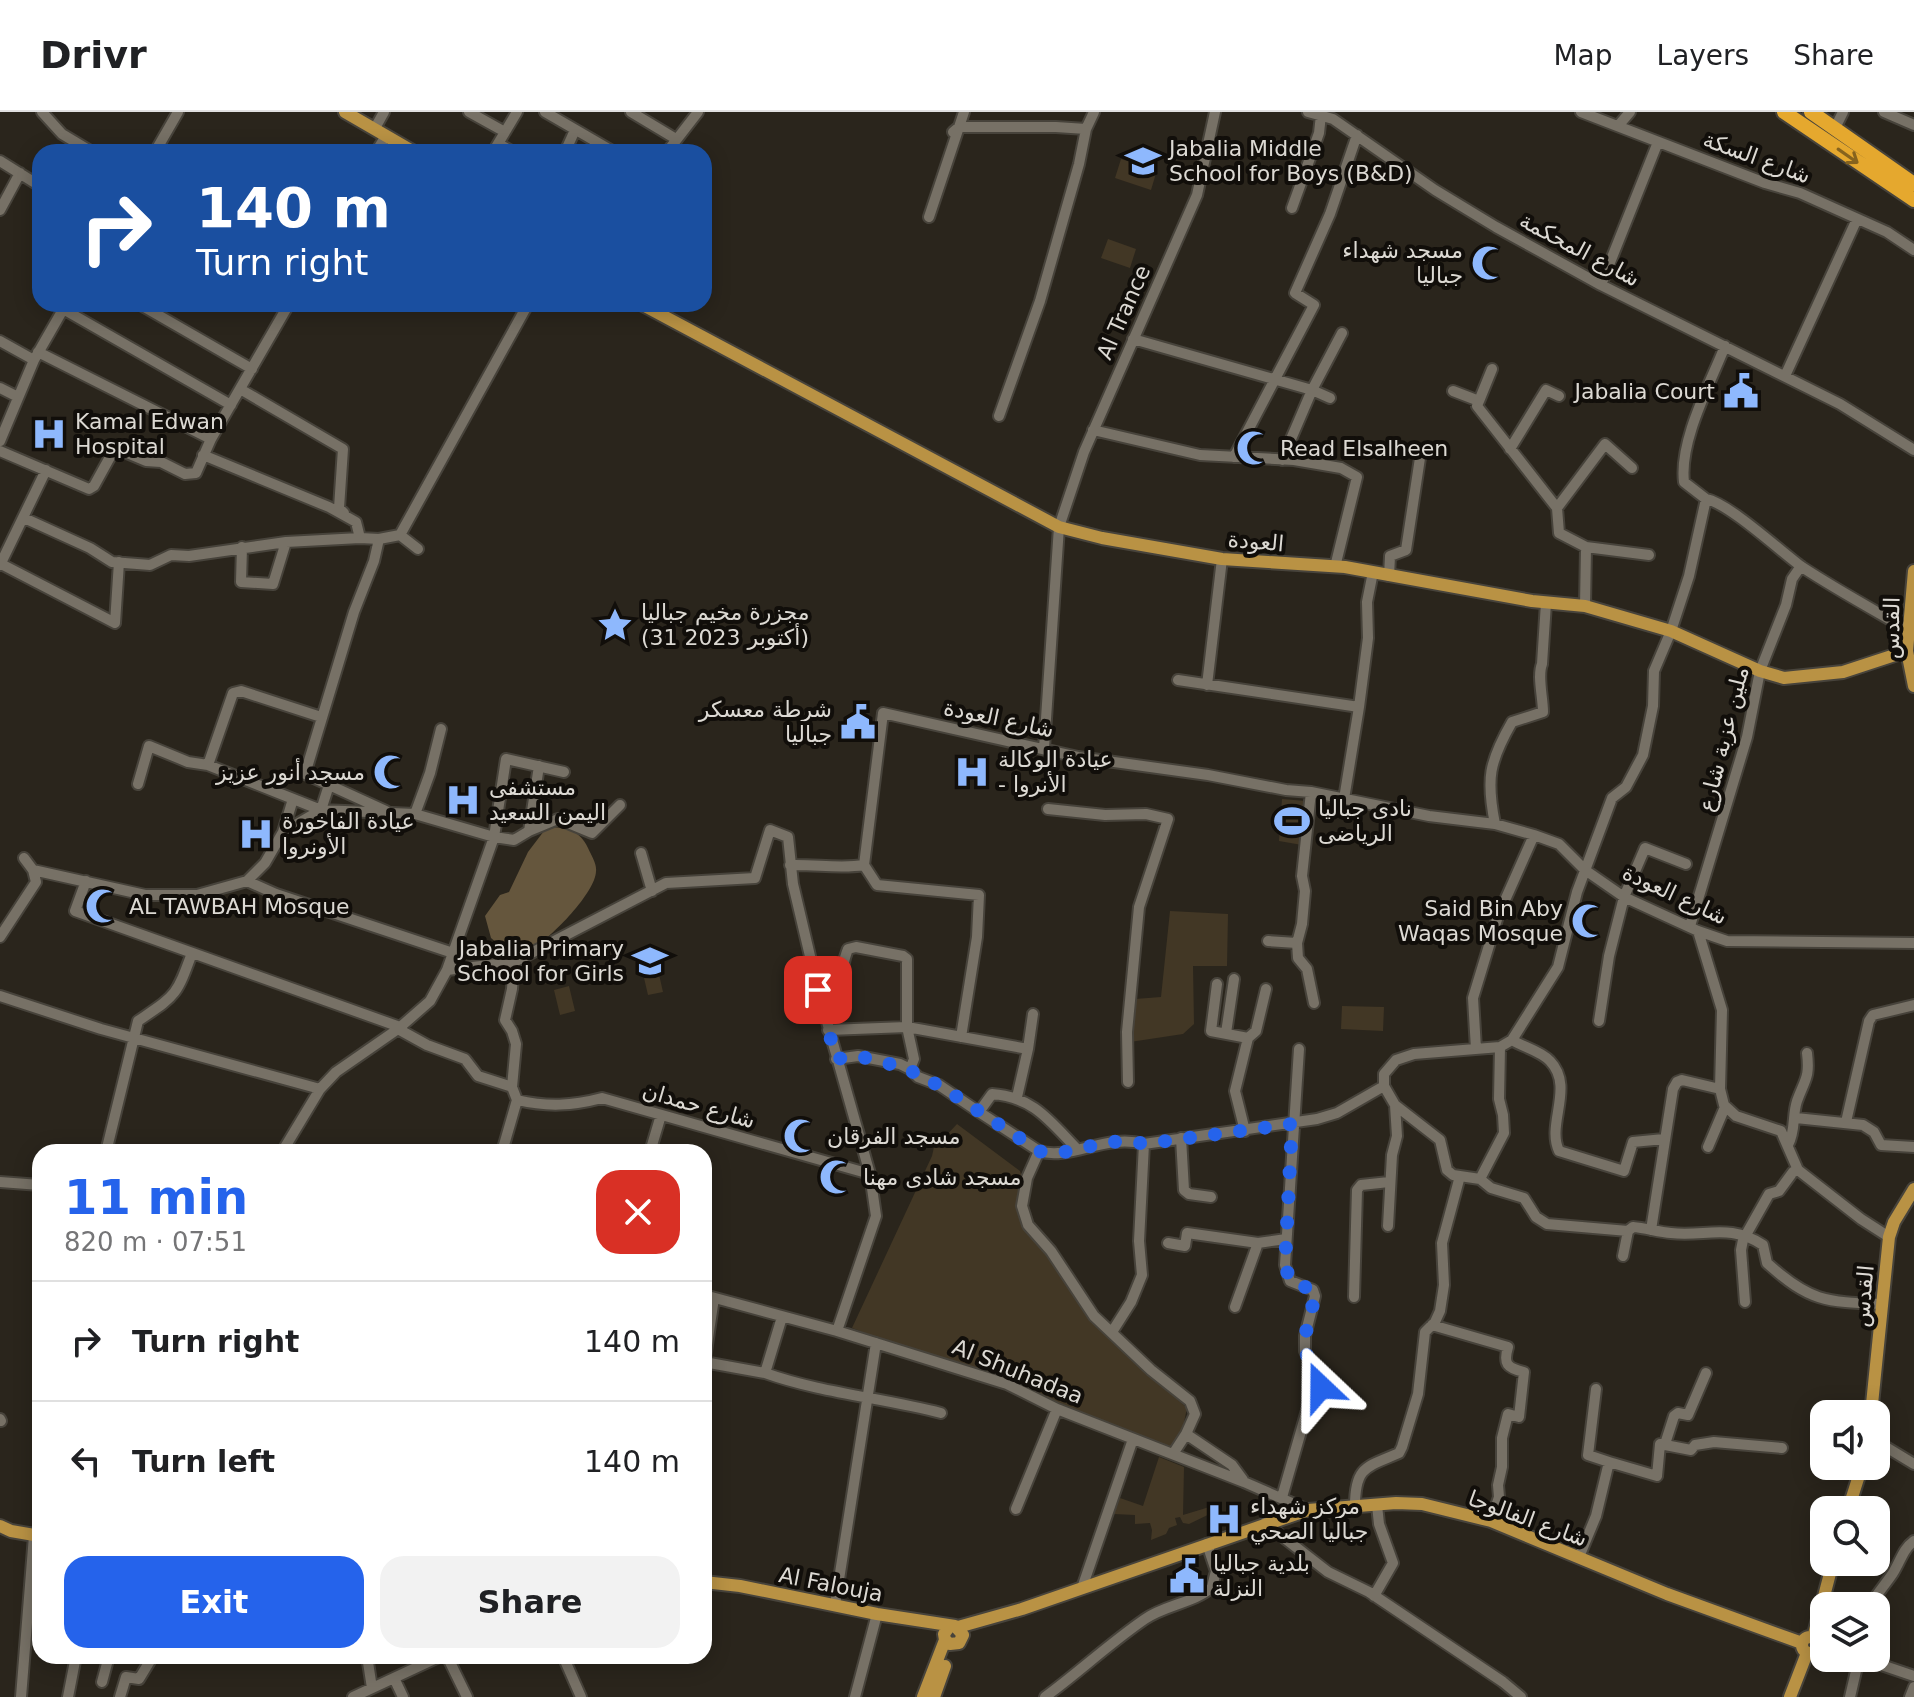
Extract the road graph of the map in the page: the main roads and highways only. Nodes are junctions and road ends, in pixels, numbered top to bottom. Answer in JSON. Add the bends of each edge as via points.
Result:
{"nodes":[{"id":1,"x":345,"y":112,"type":"edge"},
{"id":2,"x":1784,"y":112,"type":"edge"},
{"id":3,"x":1811,"y":112,"type":"edge"},
{"id":4,"x":400,"y":144,"type":"edge"},
{"id":5,"x":1914,"y":184,"type":"edge"},
{"id":6,"x":1914,"y":200,"type":"edge"},
{"id":7,"x":656,"y":312,"type":"edge"},
{"id":8,"x":1914,"y":571,"type":"edge"},
{"id":9,"x":1907,"y":651,"type":"junction"},
{"id":10,"x":1914,"y":686,"type":"edge"},
{"id":11,"x":1914,"y":1189,"type":"edge"},
{"id":12,"x":1873,"y":1400,"type":"edge"},
{"id":13,"x":0,"y":1526,"type":"edge"},
{"id":14,"x":32,"y":1535,"type":"edge"},
{"id":15,"x":712,"y":1583,"type":"edge"},
{"id":16,"x":954,"y":1627,"type":"junction"},
{"id":17,"x":950,"y":1642,"type":"junction"},
{"id":18,"x":1810,"y":1645,"type":"edge"},
{"id":19,"x":1810,"y":1653,"type":"edge"},
{"id":20,"x":923,"y":1697,"type":"edge"},
{"id":21,"x":934,"y":1697,"type":"edge"},
{"id":22,"x":1790,"y":1697,"type":"edge"}],
"edges":[{"from":1,"to":4,"type":"main road"},
{"from":2,"to":6,"type":"highway","one_way":true},
{"from":3,"to":5,"type":"highway"},
{"from":7,"to":9,"type":"main road","name":"العودة","via":[[1059,527],[1222,559],[1335,567],[1585,606],[1671,631],[1784,678],[1843,672]]},
{"from":8,"to":9,"type":"main road","name":"القدس"},
{"from":9,"to":10,"type":"main road","name":"القدس"},
{"from":11,"to":12,"type":"main road","name":"القدس","via":[[1889,1237]]},
{"from":13,"to":14,"type":"main road"},
{"from":15,"to":16,"type":"main road","name":"Al Falouja"},
{"from":16,"to":17,"type":"main road","via":[[945,1631]]},
{"from":16,"to":18,"type":"main road","name":"شارع الفالوجا","via":[[1308,1510],[1422,1504],[1491,1521],[1681,1600]]},
{"from":17,"to":20,"type":"main road"},
{"from":17,"to":21,"type":"main road"},
{"from":19,"to":22,"type":"main road"}]}
